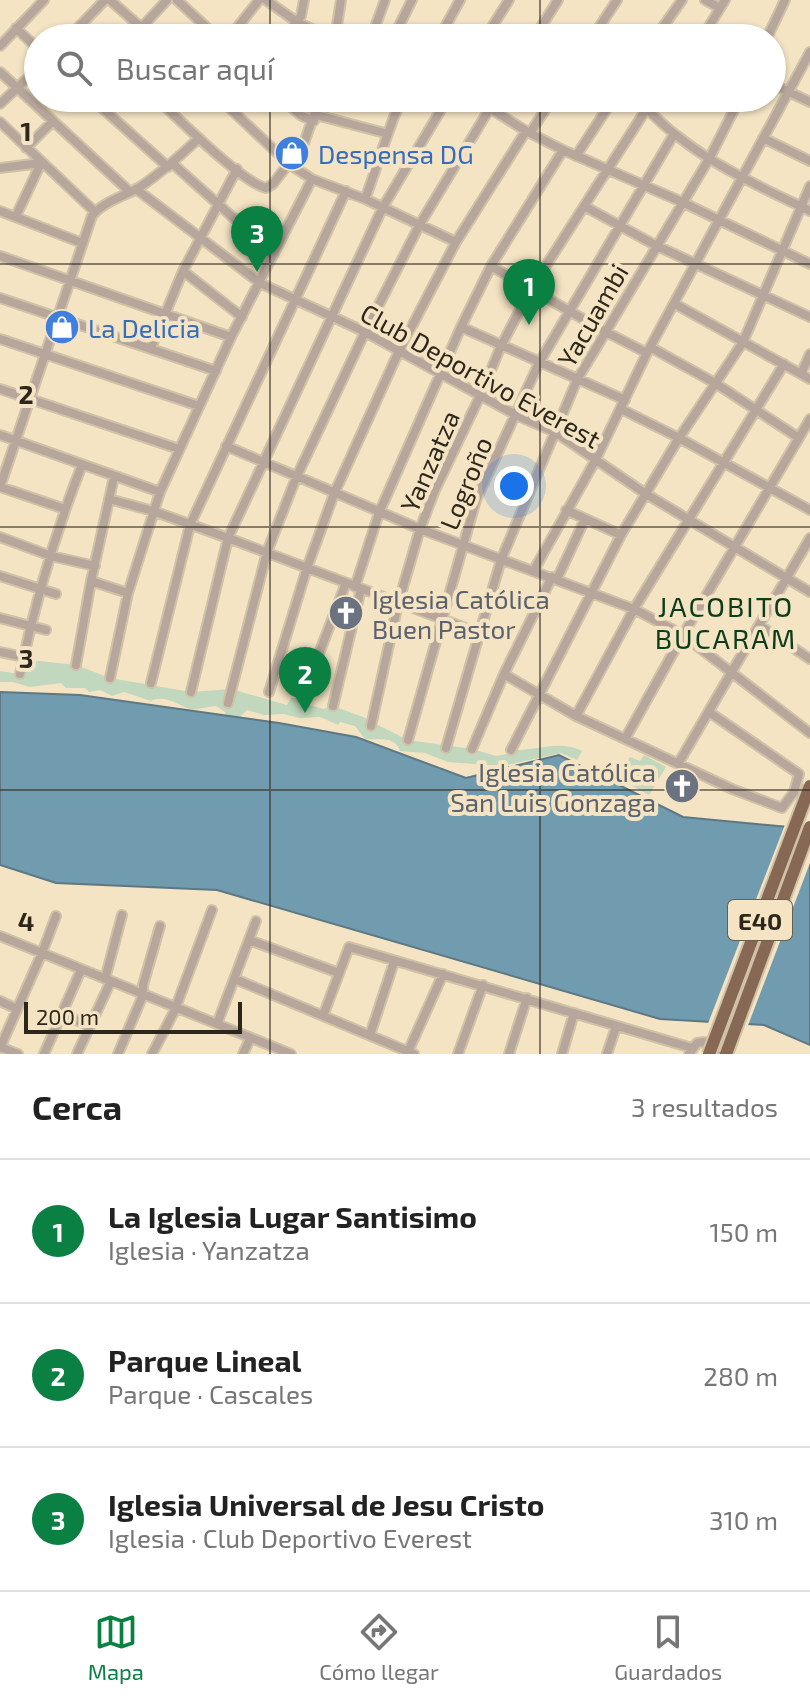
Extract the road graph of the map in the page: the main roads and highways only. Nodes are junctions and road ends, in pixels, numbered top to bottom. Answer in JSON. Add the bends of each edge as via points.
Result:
{"nodes":[{"id":1,"x":810,"y":786,"type":"edge"},
{"id":2,"x":810,"y":827,"type":"edge"},
{"id":3,"x":709,"y":1054,"type":"edge"},
{"id":4,"x":728,"y":1054,"type":"edge"}],
"edges":[{"from":1,"to":3,"type":"highway","number":"E40","bridge":true},
{"from":2,"to":4,"type":"highway","number":"E40","bridge":true}]}
